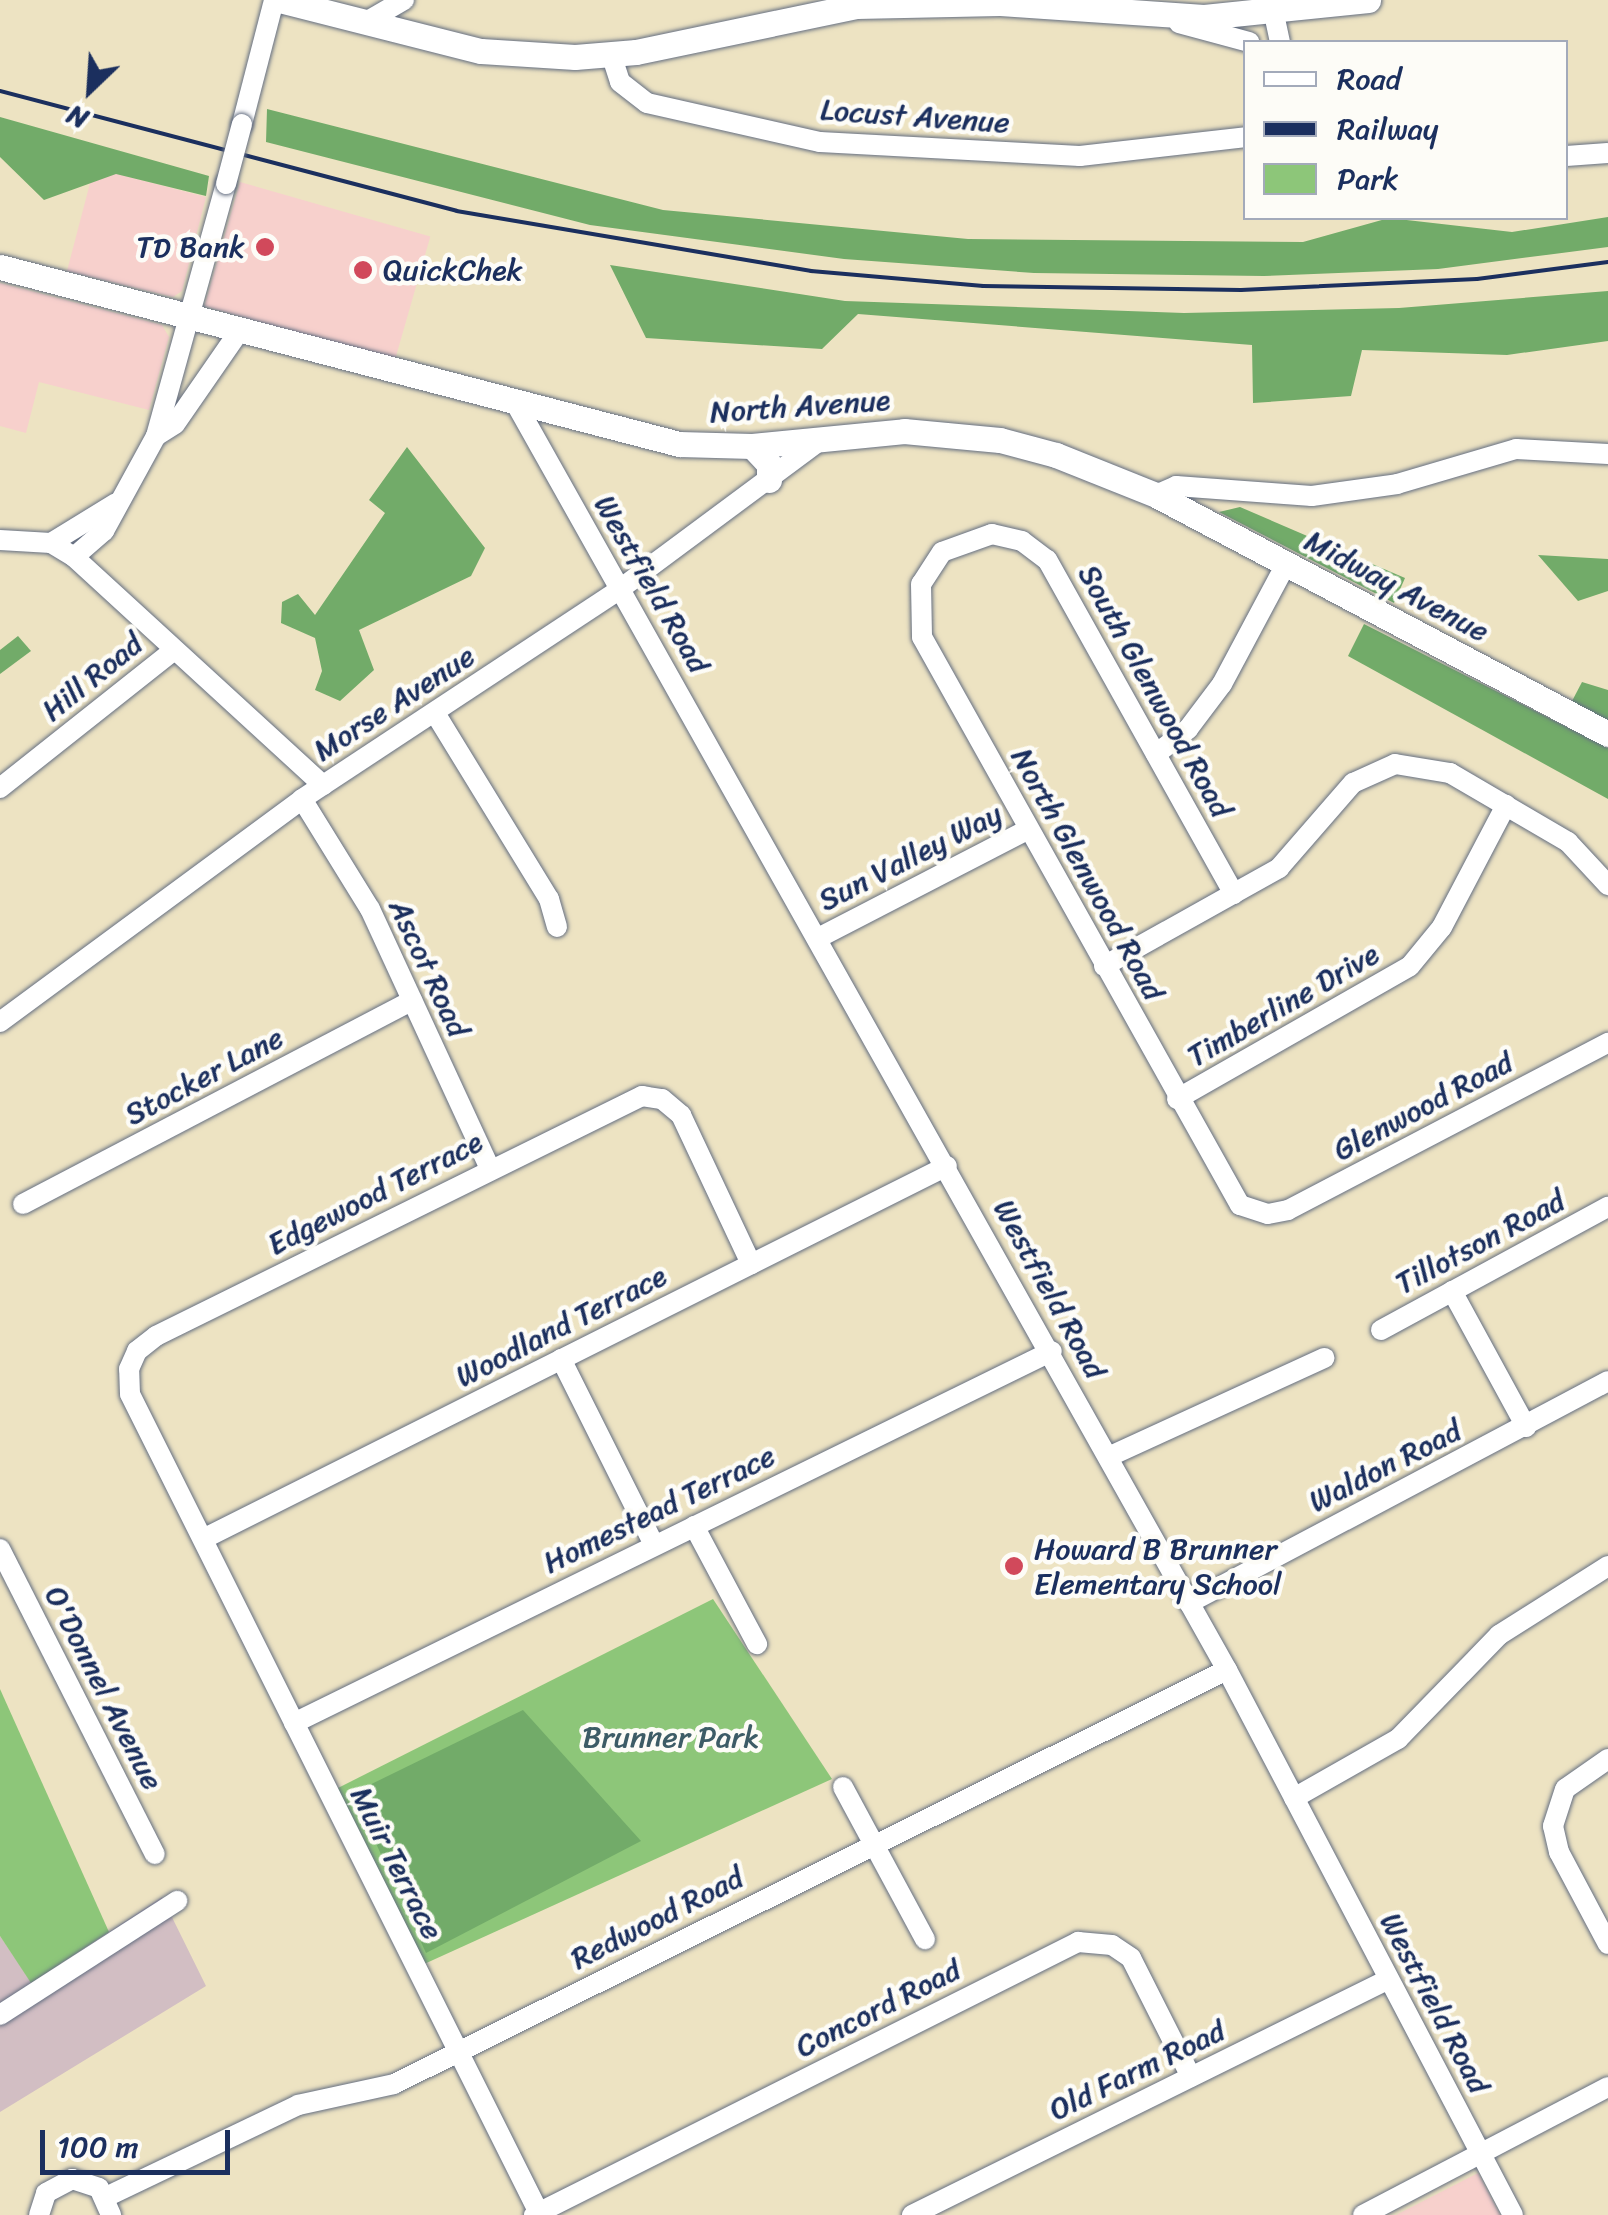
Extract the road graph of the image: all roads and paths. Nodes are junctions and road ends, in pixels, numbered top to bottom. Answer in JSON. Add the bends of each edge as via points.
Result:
{"nodes":[{"id":1,"x":276,"y":0,"type":"edge"},
{"id":2,"x":404,"y":0,"type":"edge"},
{"id":3,"x":1368,"y":0,"type":"edge"},
{"id":4,"x":858,"y":3,"type":"edge"},
{"id":5,"x":1156,"y":7,"type":"edge"},
{"id":6,"x":1232,"y":8,"type":"edge"},
{"id":7,"x":1274,"y":14,"type":"junction"},
{"id":8,"x":366,"y":22,"type":"junction"},
{"id":9,"x":1244,"y":40,"type":"edge"},
{"id":10,"x":1280,"y":40,"type":"edge"},
{"id":11,"x":611,"y":54,"type":"junction"},
{"id":12,"x":1243,"y":137,"type":"edge"},
{"id":13,"x":1608,"y":153,"type":"edge"},
{"id":14,"x":1568,"y":156,"type":"edge"},
{"id":15,"x":0,"y":267,"type":"edge"},
{"id":16,"x":188,"y":317,"type":"junction"},
{"id":17,"x":240,"y":330,"type":"junction"},
{"id":18,"x":516,"y":404,"type":"junction"},
{"id":19,"x":156,"y":436,"type":"junction"},
{"id":20,"x":823,"y":438,"type":"junction"},
{"id":21,"x":752,"y":446,"type":"junction"},
{"id":22,"x":1608,"y":454,"type":"edge"},
{"id":23,"x":770,"y":480,"type":"junction"},
{"id":24,"x":1156,"y":495,"type":"junction"},
{"id":25,"x":116,"y":503,"type":"junction"},
{"id":26,"x":0,"y":540,"type":"edge"},
{"id":27,"x":51,"y":543,"type":"junction"},
{"id":28,"x":949,"y":548,"type":"joint"},
{"id":29,"x":74,"y":557,"type":"junction"},
{"id":30,"x":1286,"y":564,"type":"junction"},
{"id":31,"x":620,"y":589,"type":"junction"},
{"id":32,"x":174,"y":650,"type":"junction"},
{"id":33,"x":435,"y":713,"type":"junction"},
{"id":34,"x":1608,"y":734,"type":"edge"},
{"id":35,"x":1156,"y":754,"type":"junction"},
{"id":36,"x":323,"y":785,"type":"junction"},
{"id":37,"x":0,"y":788,"type":"edge"},
{"id":38,"x":302,"y":798,"type":"junction"},
{"id":39,"x":1506,"y":805,"type":"junction"},
{"id":40,"x":1029,"y":829,"type":"junction"},
{"id":41,"x":1608,"y":885,"type":"edge"},
{"id":42,"x":1234,"y":894,"type":"junction"},
{"id":43,"x":557,"y":927,"type":"dead end"},
{"id":44,"x":818,"y":938,"type":"junction"},
{"id":45,"x":1104,"y":966,"type":"junction"},
{"id":46,"x":412,"y":1001,"type":"junction"},
{"id":47,"x":0,"y":1022,"type":"edge"},
{"id":48,"x":1608,"y":1043,"type":"edge"},
{"id":49,"x":1178,"y":1100,"type":"junction"},
{"id":50,"x":947,"y":1166,"type":"junction"},
{"id":51,"x":490,"y":1169,"type":"junction"},
{"id":52,"x":23,"y":1204,"type":"dead end"},
{"id":53,"x":1608,"y":1207,"type":"edge"},
{"id":54,"x":1263,"y":1214,"type":"joint"},
{"id":55,"x":751,"y":1264,"type":"junction"},
{"id":56,"x":1452,"y":1291,"type":"junction"},
{"id":57,"x":1380,"y":1330,"type":"dead end"},
{"id":58,"x":1052,"y":1351,"type":"junction"},
{"id":59,"x":1324,"y":1358,"type":"dead end"},
{"id":60,"x":561,"y":1360,"type":"junction"},
{"id":61,"x":1608,"y":1381,"type":"edge"},
{"id":62,"x":1526,"y":1427,"type":"junction"},
{"id":63,"x":1108,"y":1457,"type":"junction"},
{"id":64,"x":694,"y":1526,"type":"junction"},
{"id":65,"x":203,"y":1540,"type":"junction"},
{"id":66,"x":653,"y":1543,"type":"junction"},
{"id":67,"x":0,"y":1549,"type":"edge"},
{"id":68,"x":1606,"y":1574,"type":"edge"},
{"id":69,"x":1190,"y":1603,"type":"junction"},
{"id":70,"x":757,"y":1644,"type":"dead end"},
{"id":71,"x":1227,"y":1670,"type":"junction"},
{"id":72,"x":294,"y":1723,"type":"junction"},
{"id":73,"x":1608,"y":1759,"type":"edge"},
{"id":74,"x":842,"y":1786,"type":"dead end"},
{"id":75,"x":1294,"y":1798,"type":"junction"},
{"id":76,"x":870,"y":1844,"type":"junction"},
{"id":77,"x":155,"y":1854,"type":"dead end"},
{"id":78,"x":177,"y":1901,"type":"dead end"},
{"id":79,"x":925,"y":1939,"type":"dead end"},
{"id":80,"x":1608,"y":1944,"type":"edge"},
{"id":81,"x":1389,"y":1979,"type":"junction"},
{"id":82,"x":0,"y":2015,"type":"edge"},
{"id":83,"x":458,"y":2052,"type":"junction"},
{"id":84,"x":1191,"y":2077,"type":"junction"},
{"id":85,"x":1608,"y":2087,"type":"edge"},
{"id":86,"x":1481,"y":2154,"type":"junction"},
{"id":87,"x":109,"y":2206,"type":"edge"},
{"id":88,"x":536,"y":2214,"type":"edge"},
{"id":89,"x":39,"y":2215,"type":"edge"},
{"id":90,"x":912,"y":2215,"type":"edge"},
{"id":91,"x":1363,"y":2215,"type":"edge"},
{"id":92,"x":1512,"y":2215,"type":"edge"}],
"edges":[{"from":1,"to":8,"type":"main road"},
{"from":1,"to":16,"type":"street","bridge":true},
{"from":2,"to":8,"type":"street"},
{"from":3,"to":7,"type":"main road"},
{"from":4,"to":5,"type":"main road"},
{"from":4,"to":11,"type":"main road"},
{"from":5,"to":6,"type":"main road"},
{"from":5,"to":9,"type":"street"},
{"from":6,"to":7,"type":"main road"},
{"from":7,"to":10,"type":"street"},
{"from":8,"to":11,"type":"main road","via":[[481,51]]},
{"from":11,"to":12,"type":"street","name":"Locust Avenue","via":[[620,82],[647,103],[820,142],[1080,156]]},
{"from":13,"to":14,"type":"street"},
{"from":15,"to":16,"type":"main road","name":"North Avenue"},
{"from":16,"to":17,"type":"main road","name":"North Avenue"},
{"from":16,"to":19,"type":"street"},
{"from":17,"to":18,"type":"main road","name":"North Avenue"},
{"from":17,"to":19,"type":"street","via":[[175,424]]},
{"from":18,"to":21,"type":"main road","name":"North Avenue","via":[[679,444]]},
{"from":18,"to":31,"type":"street","name":"Westfield Road"},
{"from":19,"to":25,"type":"street"},
{"from":20,"to":21,"type":"main road","name":"North Avenue"},
{"from":20,"to":23,"type":"street","name":"Morse Avenue"},
{"from":20,"to":24,"type":"main road","name":"North Avenue","via":[[904,431],[1000,440]]},
{"from":21,"to":23,"type":"main road","via":[[769,464]]},
{"from":22,"to":24,"type":"street","name":"North Avenue","via":[[1516,449],[1377,488],[1312,496],[1176,486]]},
{"from":23,"to":31,"type":"street","name":"Morse Avenue"},
{"from":24,"to":30,"type":"main road","name":"Midway Avenue"},
{"from":25,"to":27,"type":"street"},
{"from":25,"to":29,"type":"street","via":[[104,531]]},
{"from":26,"to":27,"type":"street"},
{"from":27,"to":29,"type":"street"},
{"from":28,"to":35,"type":"street","name":"South Glenwood Road","via":[[969,537],[1008,536],[1047,560]]},
{"from":28,"to":40,"type":"street","name":"North Glenwood Road","via":[[921,584],[922,637]]},
{"from":29,"to":32,"type":"street"},
{"from":30,"to":34,"type":"main road","name":"Midway Avenue"},
{"from":30,"to":35,"type":"street","via":[[1222,684],[1188,729]]},
{"from":31,"to":33,"type":"street","name":"Morse Avenue"},
{"from":31,"to":44,"type":"street","name":"Westfield Road"},
{"from":32,"to":36,"type":"street"},
{"from":32,"to":37,"type":"street","name":"Hill Road"},
{"from":33,"to":36,"type":"street","name":"Morse Avenue"},
{"from":33,"to":43,"type":"street","via":[[549,900]]},
{"from":35,"to":42,"type":"street","name":"South Glenwood Road"},
{"from":36,"to":38,"type":"street","name":"Morse Avenue"},
{"from":38,"to":46,"type":"street","name":"Ascot Road","via":[[370,909]]},
{"from":38,"to":47,"type":"street","name":"Morse Avenue"},
{"from":39,"to":41,"type":"street","via":[[1568,842]]},
{"from":39,"to":42,"type":"street","via":[[1432,766],[1386,766],[1353,783],[1294,856]]},
{"from":39,"to":49,"type":"street","name":"Timberline Drive","via":[[1442,928],[1410,966]]},
{"from":40,"to":44,"type":"street","name":"Sun Valley Way"},
{"from":40,"to":45,"type":"street","name":"North Glenwood Road"},
{"from":42,"to":45,"type":"street"},
{"from":44,"to":50,"type":"street","name":"Westfield Road"},
{"from":45,"to":49,"type":"street","name":"North Glenwood Road"},
{"from":46,"to":51,"type":"street","name":"Ascot Road"},
{"from":46,"to":52,"type":"street","name":"Stocker Lane"},
{"from":48,"to":54,"type":"street","name":"Glenwood Road","via":[[1288,1210]]},
{"from":49,"to":54,"type":"street","name":"North Glenwood Road","via":[[1230,1194]]},
{"from":50,"to":55,"type":"street","name":"Woodland Terrace"},
{"from":50,"to":58,"type":"street","name":"Westfield Road"},
{"from":51,"to":55,"type":"street","name":"Edgewood Terrace","via":[[633,1098],[662,1099],[681,1115]]},
{"from":51,"to":65,"type":"street","name":"Edgewood Terrace","via":[[137,1351],[128,1369],[130,1394]]},
{"from":53,"to":56,"type":"street","name":"Tillotson Road"},
{"from":55,"to":60,"type":"street","name":"Woodland Terrace"},
{"from":56,"to":57,"type":"street","name":"Tillotson Road"},
{"from":56,"to":62,"type":"street"},
{"from":58,"to":63,"type":"street","name":"Westfield Road"},
{"from":58,"to":64,"type":"street","name":"Homestead Terrace"},
{"from":59,"to":63,"type":"street"},
{"from":60,"to":65,"type":"street","name":"Woodland Terrace"},
{"from":60,"to":66,"type":"street"},
{"from":61,"to":62,"type":"street","name":"Waldon Road"},
{"from":62,"to":69,"type":"street","name":"Waldon Road"},
{"from":63,"to":69,"type":"street","name":"Westfield Road"},
{"from":64,"to":66,"type":"street","name":"Homestead Terrace"},
{"from":64,"to":70,"type":"street"},
{"from":65,"to":72,"type":"street","name":"Muir Terrace"},
{"from":66,"to":72,"type":"street","name":"Homestead Terrace"},
{"from":67,"to":77,"type":"street","name":"O'Donnel Avenue"},
{"from":68,"to":75,"type":"street","via":[[1500,1635],[1398,1738]]},
{"from":69,"to":71,"type":"street","name":"Westfield Road"},
{"from":71,"to":75,"type":"street","name":"Westfield Road"},
{"from":71,"to":76,"type":"street","name":"Redwood Road"},
{"from":72,"to":83,"type":"street","name":"Muir Terrace"},
{"from":73,"to":80,"type":"street","via":[[1565,1789],[1553,1826],[1559,1852]]},
{"from":74,"to":76,"type":"street"},
{"from":75,"to":81,"type":"street","name":"Westfield Road"},
{"from":76,"to":79,"type":"street"},
{"from":76,"to":83,"type":"street","name":"Redwood Road"},
{"from":78,"to":82,"type":"street"},
{"from":81,"to":84,"type":"street","name":"Old Farm Road"},
{"from":81,"to":86,"type":"street","name":"Westfield Road"},
{"from":83,"to":87,"type":"street","name":"Redwood Road","via":[[394,2084],[298,2106]]},
{"from":83,"to":88,"type":"street","name":"Muir Terrace"},
{"from":84,"to":88,"type":"street","name":"Concord Road","via":[[1131,1958],[1112,1945],[1078,1942]]},
{"from":84,"to":90,"type":"street","name":"Old Farm Road"},
{"from":85,"to":86,"type":"street"},
{"from":86,"to":91,"type":"street"},
{"from":86,"to":92,"type":"street","name":"Westfield Road"},
{"from":87,"to":89,"type":"street","via":[[83,2179],[60,2181],[46,2193]]}]}
